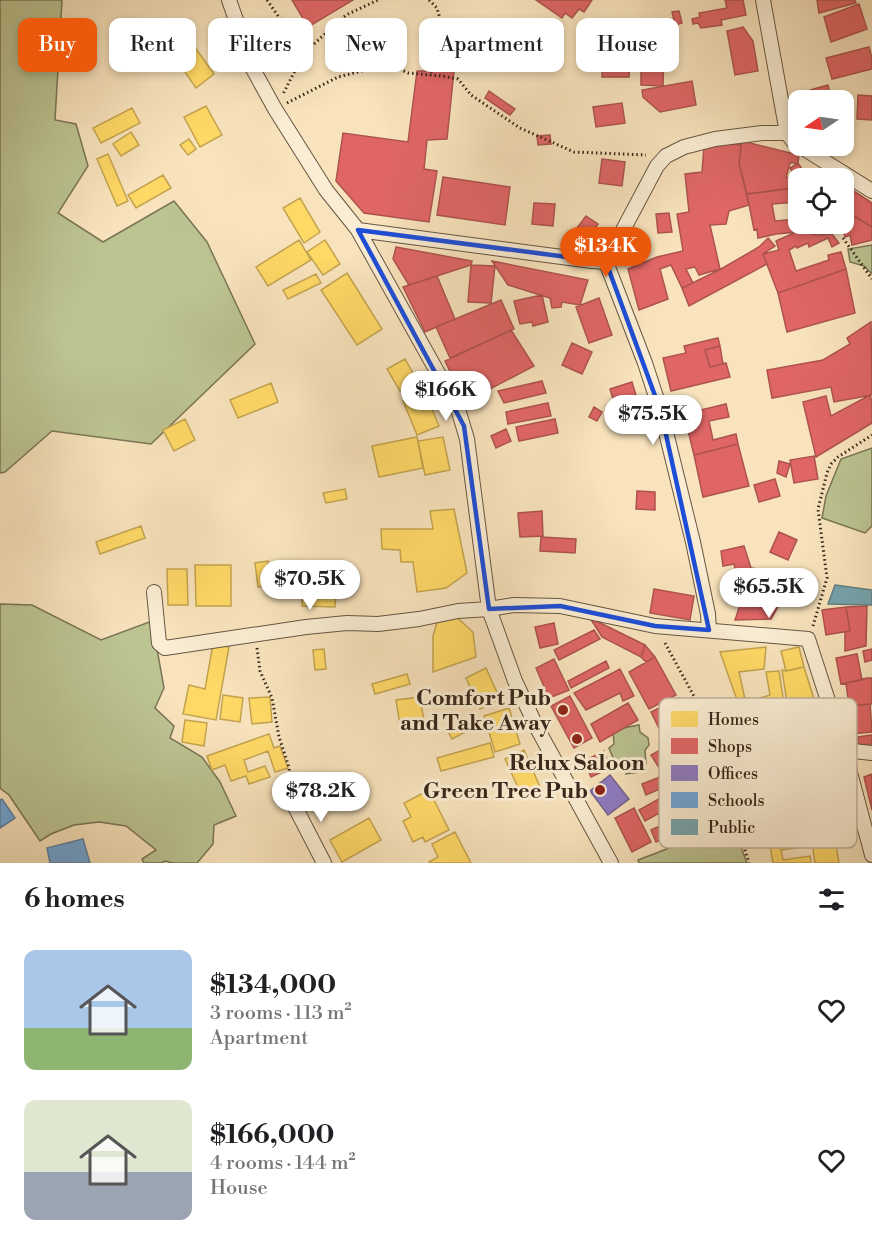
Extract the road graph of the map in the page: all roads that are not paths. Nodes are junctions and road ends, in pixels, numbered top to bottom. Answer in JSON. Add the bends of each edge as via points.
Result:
{"nodes":[{"id":1,"x":229,"y":0,"type":"edge"},
{"id":2,"x":763,"y":0,"type":"edge"},
{"id":3,"x":787,"y":133,"type":"joint"},
{"id":4,"x":816,"y":156,"type":"edge"},
{"id":5,"x":872,"y":191,"type":"edge"},
{"id":6,"x":358,"y":230,"type":"junction"},
{"id":7,"x":606,"y":262,"type":"junction"},
{"id":8,"x":154,"y":592,"type":"dead end"},
{"id":9,"x":489,"y":609,"type":"junction"},
{"id":10,"x":709,"y":630,"type":"junction"},
{"id":11,"x":827,"y":698,"type":"edge"},
{"id":12,"x":857,"y":751,"type":"edge"},
{"id":13,"x":872,"y":753,"type":"edge"},
{"id":14,"x":290,"y":797,"type":"road end"},
{"id":15,"x":857,"y":799,"type":"edge"},
{"id":16,"x":872,"y":855,"type":"edge"},
{"id":17,"x":324,"y":863,"type":"edge"},
{"id":18,"x":611,"y":863,"type":"edge"}],
"edges":[{"from":1,"to":6,"type":"street","via":[[253,69],[275,109],[326,190]]},
{"from":2,"to":3,"type":"street"},
{"from":3,"to":7,"type":"street","via":[[715,139],[666,156]]},
{"from":4,"to":5,"type":"street"},
{"from":6,"to":7,"type":"street"},
{"from":6,"to":9,"type":"street","via":[[464,426]]},
{"from":7,"to":10,"type":"street","via":[[661,412],[693,542]]},
{"from":8,"to":9,"type":"street","via":[[159,643],[165,648],[327,625],[378,624]]},
{"from":9,"to":10,"type":"street","via":[[560,606],[655,626]]},
{"from":9,"to":18,"type":"street","via":[[537,728]]},
{"from":10,"to":11,"type":"street","via":[[808,639]]},
{"from":12,"to":13,"type":"street"},
{"from":14,"to":17,"type":"street"},
{"from":15,"to":16,"type":"street"}]}
